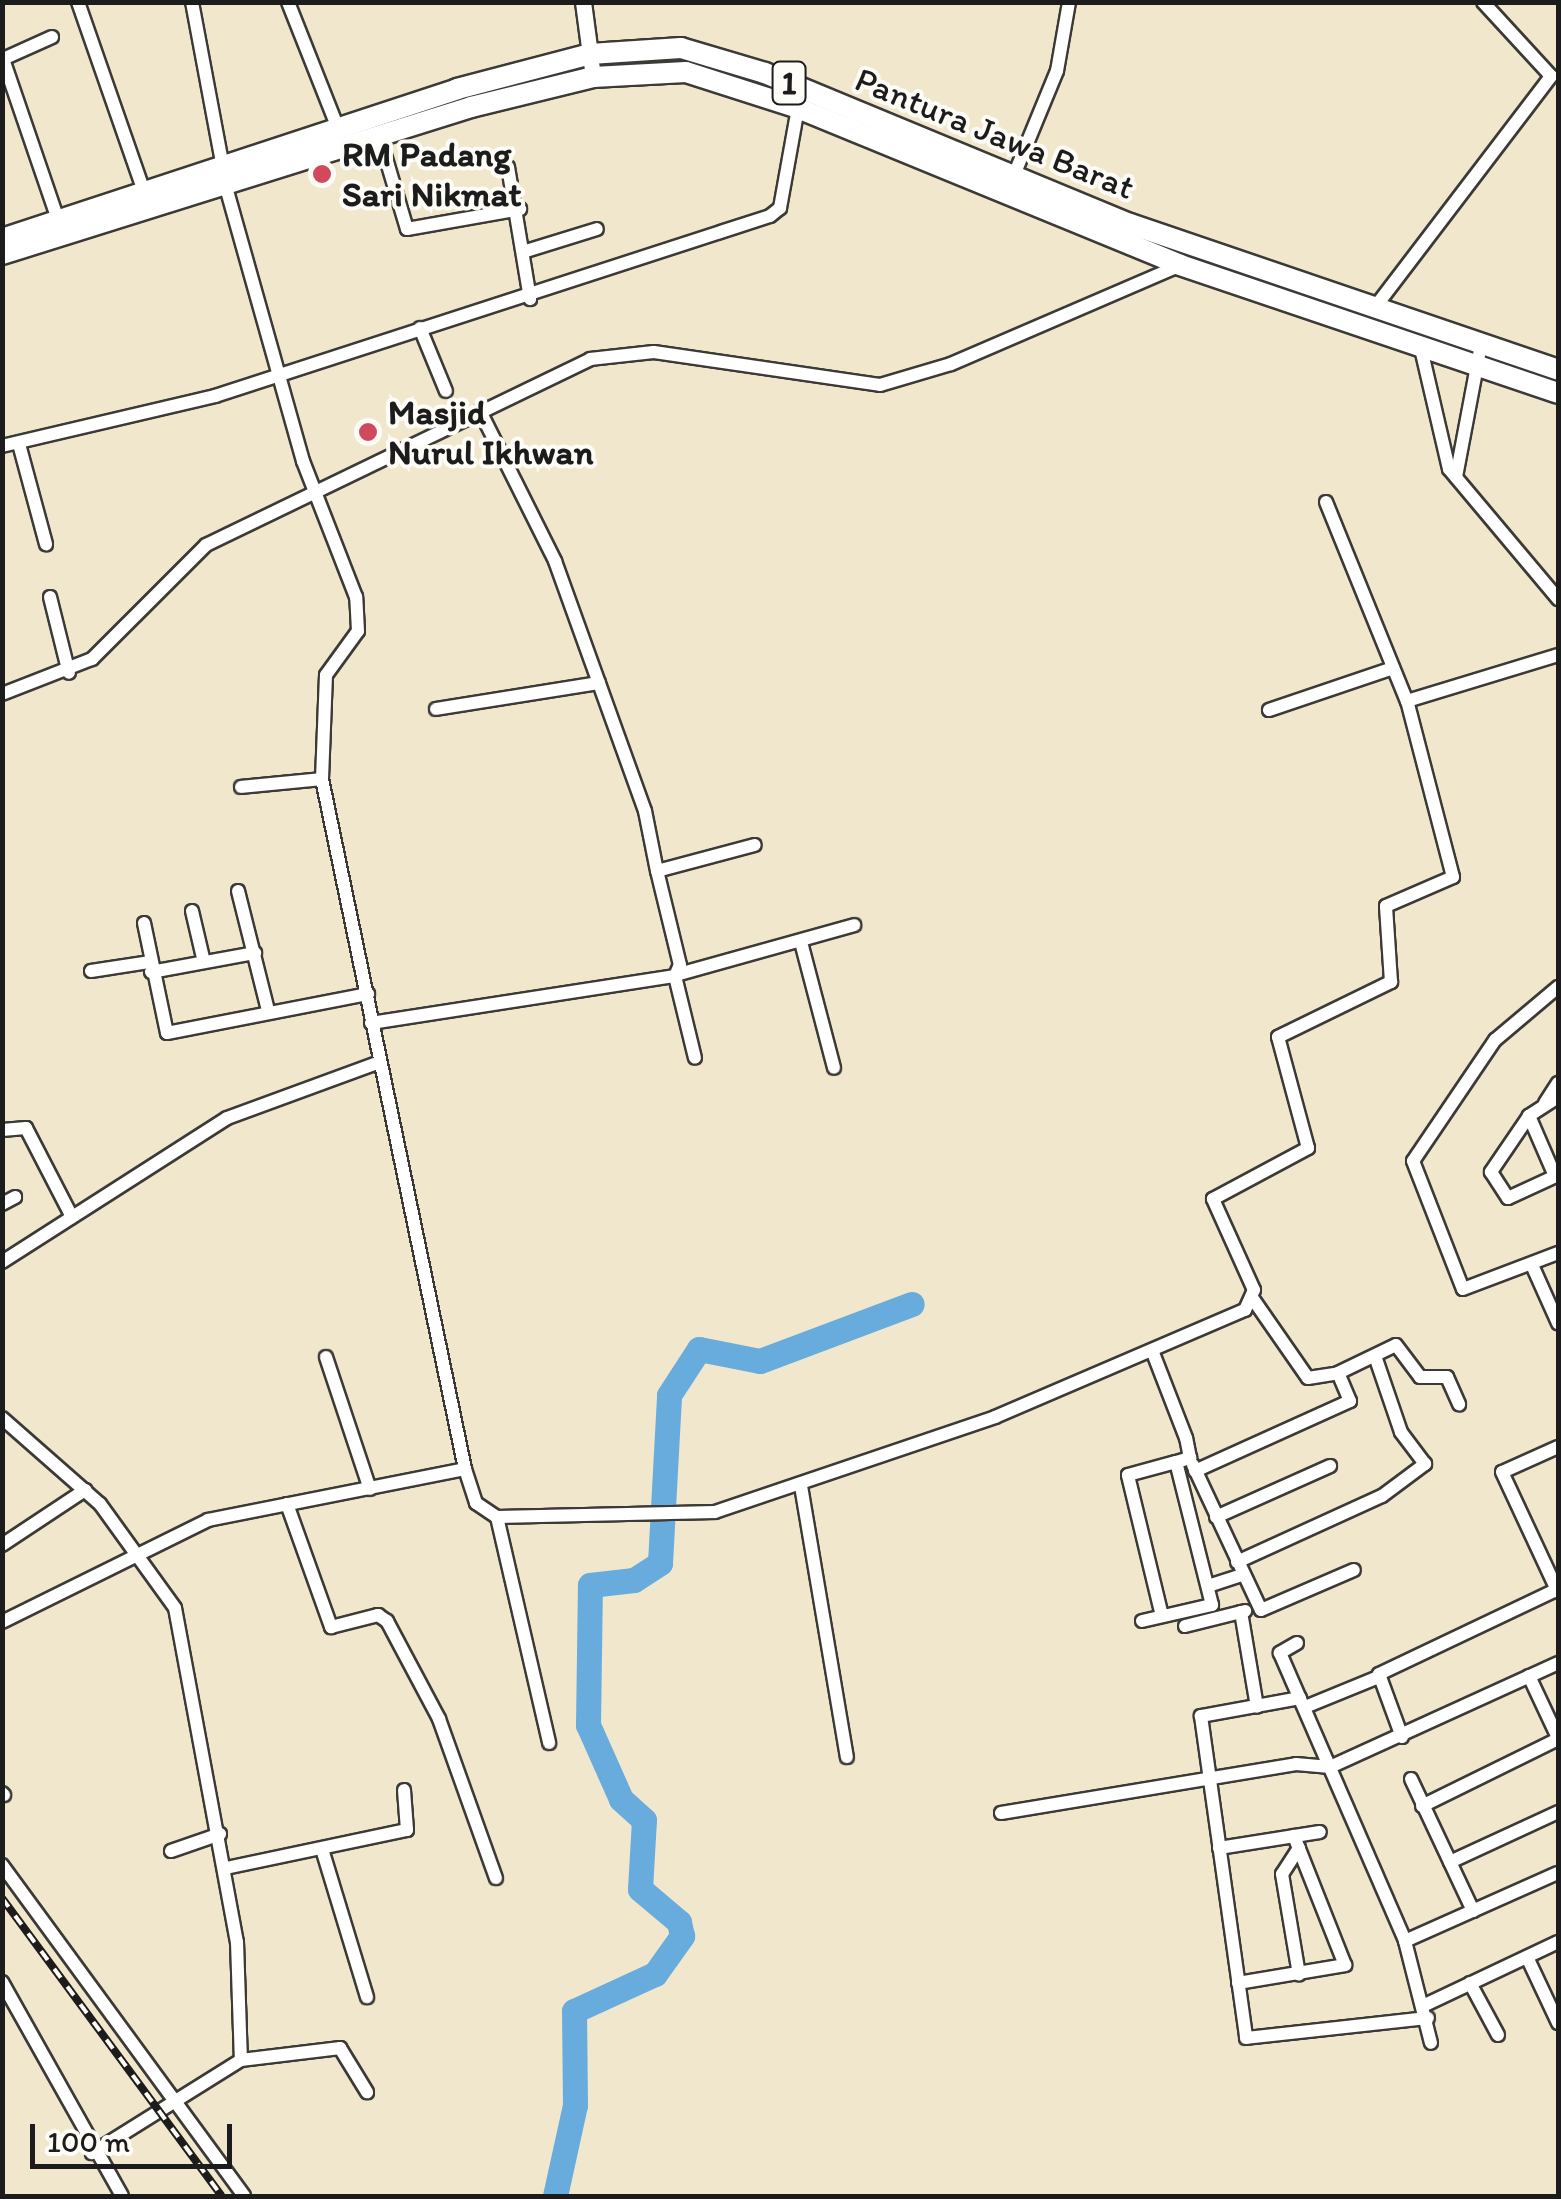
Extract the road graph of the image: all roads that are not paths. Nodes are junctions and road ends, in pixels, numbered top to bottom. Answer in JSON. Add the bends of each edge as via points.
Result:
{"nodes":[{"id":1,"x":78,"y":2,"type":"edge"},
{"id":2,"x":192,"y":2,"type":"edge"},
{"id":3,"x":288,"y":2,"type":"edge"},
{"id":4,"x":583,"y":2,"type":"edge"},
{"id":5,"x":1069,"y":2,"type":"edge"},
{"id":6,"x":1483,"y":2,"type":"edge"},
{"id":7,"x":52,"y":37,"type":"dead end"},
{"id":8,"x":590,"y":54,"type":"junction"},
{"id":9,"x":593,"y":77,"type":"junction"},
{"id":10,"x":798,"y":108,"type":"junction"},
{"id":11,"x":338,"y":126,"type":"junction"},
{"id":12,"x":378,"y":135,"type":"junction"},
{"id":13,"x":508,"y":167,"type":"dead end"},
{"id":14,"x":223,"y":171,"type":"junction"},
{"id":15,"x":1012,"y":180,"type":"junction"},
{"id":16,"x":143,"y":188,"type":"junction"},
{"id":17,"x":520,"y":210,"type":"junction"},
{"id":18,"x":58,"y":220,"type":"junction"},
{"id":19,"x":597,"y":229,"type":"dead end"},
{"id":20,"x":2,"y":238,"type":"edge"},
{"id":21,"x":526,"y":251,"type":"junction"},
{"id":22,"x":2,"y":254,"type":"edge"},
{"id":23,"x":1180,"y":265,"type":"junction"},
{"id":24,"x":530,"y":298,"type":"junction"},
{"id":25,"x":1376,"y":306,"type":"junction"},
{"id":26,"x":420,"y":328,"type":"junction"},
{"id":27,"x":1481,"y":345,"type":"junction"},
{"id":28,"x":1422,"y":353,"type":"junction"},
{"id":29,"x":1558,"y":370,"type":"edge"},
{"id":30,"x":280,"y":372,"type":"junction"},
{"id":31,"x":1475,"y":372,"type":"junction"},
{"id":32,"x":446,"y":391,"type":"dead end"},
{"id":33,"x":1558,"y":394,"type":"edge"},
{"id":34,"x":480,"y":410,"type":"junction"},
{"id":35,"x":18,"y":444,"type":"junction"},
{"id":36,"x":2,"y":446,"type":"edge"},
{"id":37,"x":1456,"y":478,"type":"junction"},
{"id":38,"x":315,"y":492,"type":"junction"},
{"id":39,"x":1326,"y":502,"type":"dead end"},
{"id":40,"x":46,"y":544,"type":"dead end"},
{"id":41,"x":50,"y":597,"type":"dead end"},
{"id":42,"x":1558,"y":599,"type":"edge"},
{"id":43,"x":1558,"y":655,"type":"edge"},
{"id":44,"x":1393,"y":668,"type":"junction"},
{"id":45,"x":69,"y":673,"type":"junction"},
{"id":46,"x":599,"y":684,"type":"junction"},
{"id":47,"x":2,"y":694,"type":"edge"},
{"id":48,"x":1406,"y":701,"type":"junction"},
{"id":49,"x":436,"y":709,"type":"dead end"},
{"id":50,"x":1269,"y":710,"type":"dead end"},
{"id":51,"x":322,"y":780,"type":"junction"},
{"id":52,"x":241,"y":786,"type":"dead end"},
{"id":53,"x":756,"y":845,"type":"dead end"},
{"id":54,"x":657,"y":871,"type":"junction"},
{"id":55,"x":238,"y":890,"type":"dead end"},
{"id":56,"x":192,"y":911,"type":"dead end"},
{"id":57,"x":144,"y":923,"type":"dead end"},
{"id":58,"x":854,"y":925,"type":"dead end"},
{"id":59,"x":801,"y":942,"type":"junction"},
{"id":60,"x":255,"y":953,"type":"junction"},
{"id":61,"x":204,"y":962,"type":"junction"},
{"id":62,"x":151,"y":967,"type":"junction"},
{"id":63,"x":91,"y":971,"type":"dead end"},
{"id":64,"x":677,"y":975,"type":"junction"},
{"id":65,"x":1558,"y":987,"type":"edge"},
{"id":66,"x":368,"y":994,"type":"junction"},
{"id":67,"x":268,"y":1010,"type":"junction"},
{"id":68,"x":371,"y":1023,"type":"junction"},
{"id":69,"x":695,"y":1058,"type":"dead end"},
{"id":70,"x":377,"y":1063,"type":"junction"},
{"id":71,"x":834,"y":1068,"type":"dead end"},
{"id":72,"x":1558,"y":1083,"type":"edge"},
{"id":73,"x":1552,"y":1100,"type":"edge"},
{"id":74,"x":1529,"y":1116,"type":"junction"},
{"id":75,"x":2,"y":1130,"type":"edge"},
{"id":76,"x":1557,"y":1175,"type":"edge"},
{"id":77,"x":72,"y":1218,"type":"junction"},
{"id":78,"x":1558,"y":1253,"type":"edge"},
{"id":79,"x":2,"y":1262,"type":"edge"},
{"id":80,"x":1532,"y":1265,"type":"junction"},
{"id":81,"x":1253,"y":1299,"type":"junction"},
{"id":82,"x":1558,"y":1323,"type":"edge"},
{"id":83,"x":1153,"y":1353,"type":"junction"},
{"id":84,"x":1375,"y":1356,"type":"junction"},
{"id":85,"x":326,"y":1358,"type":"dead end"},
{"id":86,"x":1338,"y":1372,"type":"junction"},
{"id":87,"x":1458,"y":1404,"type":"dead end"},
{"id":88,"x":2,"y":1418,"type":"edge"},
{"id":89,"x":1558,"y":1446,"type":"edge"},
{"id":90,"x":1187,"y":1464,"type":"junction"},
{"id":91,"x":1330,"y":1466,"type":"dead end"},
{"id":92,"x":466,"y":1469,"type":"junction"},
{"id":93,"x":801,"y":1486,"type":"junction"},
{"id":94,"x":370,"y":1489,"type":"junction"},
{"id":95,"x":85,"y":1490,"type":"junction"},
{"id":96,"x":287,"y":1504,"type":"junction"},
{"id":97,"x":497,"y":1517,"type":"junction"},
{"id":98,"x":1216,"y":1517,"type":"junction"},
{"id":99,"x":2,"y":1544,"type":"edge"},
{"id":100,"x":138,"y":1548,"type":"junction"},
{"id":101,"x":1240,"y":1569,"type":"junction"},
{"id":102,"x":1354,"y":1570,"type":"dead end"},
{"id":103,"x":1208,"y":1586,"type":"junction"},
{"id":104,"x":1558,"y":1590,"type":"edge"},
{"id":105,"x":1162,"y":1616,"type":"junction"},
{"id":106,"x":1142,"y":1620,"type":"dead end"},
{"id":107,"x":2,"y":1622,"type":"edge"},
{"id":108,"x":1184,"y":1626,"type":"dead end"},
{"id":109,"x":1296,"y":1644,"type":"dead end"},
{"id":110,"x":1558,"y":1663,"type":"edge"},
{"id":111,"x":1529,"y":1676,"type":"junction"},
{"id":112,"x":1376,"y":1678,"type":"junction"},
{"id":113,"x":1303,"y":1702,"type":"junction"},
{"id":114,"x":1256,"y":1707,"type":"junction"},
{"id":115,"x":1402,"y":1736,"type":"junction"},
{"id":116,"x":1558,"y":1739,"type":"edge"},
{"id":117,"x":549,"y":1742,"type":"dead end"},
{"id":118,"x":847,"y":1757,"type":"dead end"},
{"id":119,"x":1330,"y":1768,"type":"junction"},
{"id":120,"x":1410,"y":1779,"type":"dead end"},
{"id":121,"x":1209,"y":1780,"type":"junction"},
{"id":122,"x":404,"y":1790,"type":"dead end"},
{"id":123,"x":1422,"y":1806,"type":"junction"},
{"id":124,"x":1558,"y":1812,"type":"edge"},
{"id":125,"x":1001,"y":1813,"type":"dead end"},
{"id":126,"x":1320,"y":1832,"type":"dead end"},
{"id":127,"x":220,"y":1834,"type":"junction"},
{"id":128,"x":1296,"y":1842,"type":"junction"},
{"id":129,"x":1219,"y":1848,"type":"junction"},
{"id":130,"x":322,"y":1849,"type":"junction"},
{"id":131,"x":171,"y":1851,"type":"dead end"},
{"id":132,"x":1450,"y":1862,"type":"junction"},
{"id":133,"x":2,"y":1865,"type":"edge"},
{"id":134,"x":226,"y":1868,"type":"junction"},
{"id":135,"x":1558,"y":1873,"type":"edge"},
{"id":136,"x":496,"y":1878,"type":"dead end"},
{"id":137,"x":1473,"y":1911,"type":"junction"},
{"id":138,"x":1405,"y":1941,"type":"junction"},
{"id":139,"x":1558,"y":1942,"type":"edge"},
{"id":140,"x":1527,"y":1956,"type":"junction"},
{"id":141,"x":1299,"y":1976,"type":"junction"},
{"id":142,"x":2,"y":1982,"type":"edge"},
{"id":143,"x":1238,"y":1983,"type":"junction"},
{"id":144,"x":1470,"y":1983,"type":"junction"},
{"id":145,"x":366,"y":1997,"type":"dead end"},
{"id":146,"x":1428,"y":2011,"type":"junction"},
{"id":147,"x":1558,"y":2023,"type":"edge"},
{"id":148,"x":1498,"y":2035,"type":"dead end"},
{"id":149,"x":1431,"y":2043,"type":"dead end"},
{"id":150,"x":241,"y":2060,"type":"junction"},
{"id":151,"x":367,"y":2092,"type":"dead end"},
{"id":152,"x":168,"y":2102,"type":"junction"},
{"id":153,"x":92,"y":2154,"type":"junction"},
{"id":154,"x":122,"y":2196,"type":"edge"},
{"id":155,"x":244,"y":2196,"type":"edge"}],
"edges":[{"from":1,"to":16,"type":"street"},
{"from":2,"to":14,"type":"street"},
{"from":3,"to":11,"type":"street"},
{"from":4,"to":8,"type":"street"},
{"from":5,"to":15,"type":"street","via":[[1057,72]]},
{"from":6,"to":25,"type":"street","via":[[1550,76]]},
{"from":7,"to":18,"type":"street","via":[[2,59]]},
{"from":8,"to":9,"type":"street"},
{"from":8,"to":11,"type":"highway","name":"Pantura Jawa Barat","number":"1"},
{"from":8,"to":15,"type":"highway","name":"Pantura Jawa Barat","number":"1","via":[[653,46],[725,58]]},
{"from":9,"to":10,"type":"highway","number":"1","via":[[686,72]]},
{"from":9,"to":12,"type":"highway","number":"1"},
{"from":10,"to":23,"type":"highway","number":"1"},
{"from":10,"to":24,"type":"street","via":[[776,213]]},
{"from":11,"to":14,"type":"highway","name":"Pantura Jawa Barat","number":"1"},
{"from":12,"to":14,"type":"highway","number":"1"},
{"from":12,"to":17,"type":"street","via":[[407,229]]},
{"from":13,"to":17,"type":"street"},
{"from":14,"to":16,"type":"highway","name":"Pantura Jawa Barat","number":"1"},
{"from":14,"to":22,"type":"highway","number":"1"},
{"from":14,"to":30,"type":"street"},
{"from":15,"to":25,"type":"highway","name":"Pantura Jawa Barat","number":"1"},
{"from":16,"to":18,"type":"highway","name":"Pantura Jawa Barat","number":"1"},
{"from":17,"to":21,"type":"street"},
{"from":18,"to":20,"type":"highway","name":"Pantura Jawa Barat","number":"1"},
{"from":19,"to":21,"type":"street"},
{"from":21,"to":24,"type":"street"},
{"from":23,"to":28,"type":"highway","number":"1"},
{"from":23,"to":34,"type":"street","via":[[895,382],[627,350]]},
{"from":24,"to":26,"type":"street"},
{"from":25,"to":27,"type":"highway","name":"Pantura Jawa Barat","number":"1"},
{"from":26,"to":30,"type":"street"},
{"from":26,"to":32,"type":"street"},
{"from":27,"to":29,"type":"highway","name":"Pantura Jawa Barat","number":"1"},
{"from":27,"to":31,"type":"street"},
{"from":28,"to":31,"type":"highway","number":"1"},
{"from":28,"to":37,"type":"street","via":[[1437,437]]},
{"from":30,"to":35,"type":"street"},
{"from":30,"to":38,"type":"street"},
{"from":31,"to":33,"type":"highway","number":"1"},
{"from":31,"to":37,"type":"street"},
{"from":34,"to":38,"type":"street"},
{"from":34,"to":46,"type":"street","via":[[536,516]]},
{"from":35,"to":36,"type":"street"},
{"from":35,"to":40,"type":"street"},
{"from":37,"to":42,"type":"street"},
{"from":38,"to":45,"type":"street","via":[[184,560],[117,636]]},
{"from":38,"to":51,"type":"street","via":[[360,620],[326,675]]},
{"from":39,"to":44,"type":"street"},
{"from":41,"to":45,"type":"street"},
{"from":43,"to":48,"type":"street"},
{"from":44,"to":48,"type":"street"},
{"from":44,"to":50,"type":"street"},
{"from":45,"to":47,"type":"street"},
{"from":46,"to":49,"type":"street"},
{"from":46,"to":54,"type":"street"},
{"from":48,"to":81,"type":"street","via":[[1454,877],[1386,906],[1391,982],[1278,1037],[1308,1148],[1213,1198]]},
{"from":51,"to":52,"type":"street"},
{"from":51,"to":66,"type":"street"},
{"from":53,"to":54,"type":"street"},
{"from":54,"to":64,"type":"street"},
{"from":55,"to":60,"type":"street"},
{"from":56,"to":61,"type":"street"},
{"from":57,"to":62,"type":"street"},
{"from":58,"to":59,"type":"street"},
{"from":59,"to":64,"type":"street"},
{"from":59,"to":71,"type":"street"},
{"from":60,"to":61,"type":"street"},
{"from":60,"to":67,"type":"street"},
{"from":61,"to":62,"type":"street"},
{"from":62,"to":63,"type":"street"},
{"from":62,"to":67,"type":"street","via":[[167,1033]]},
{"from":64,"to":68,"type":"street"},
{"from":64,"to":69,"type":"street"},
{"from":65,"to":80,"type":"street","via":[[1495,1040],[1414,1154],[1463,1289]]},
{"from":66,"to":67,"type":"street"},
{"from":66,"to":68,"type":"street"},
{"from":68,"to":70,"type":"street"},
{"from":70,"to":77,"type":"street","via":[[226,1118]]},
{"from":70,"to":92,"type":"street"},
{"from":72,"to":73,"type":"street"},
{"from":73,"to":74,"type":"street"},
{"from":74,"to":76,"type":"street"},
{"from":74,"to":76,"type":"street","via":[[1492,1166],[1495,1182],[1514,1198]]},
{"from":75,"to":77,"type":"street","via":[[26,1128]]},
{"from":77,"to":79,"type":"street"},
{"from":78,"to":80,"type":"street"},
{"from":80,"to":82,"type":"street"},
{"from":81,"to":83,"type":"street"},
{"from":81,"to":86,"type":"street","via":[[1308,1378]]},
{"from":83,"to":90,"type":"street"},
{"from":83,"to":93,"type":"street"},
{"from":84,"to":86,"type":"street"},
{"from":84,"to":87,"type":"street","via":[[1396,1345],[1420,1378],[1447,1377]]},
{"from":84,"to":101,"type":"street","via":[[1401,1432],[1425,1464],[1382,1496]]},
{"from":85,"to":94,"type":"street"},
{"from":86,"to":90,"type":"street","via":[[1350,1401]]},
{"from":88,"to":95,"type":"street"},
{"from":89,"to":104,"type":"street","via":[[1502,1472]]},
{"from":90,"to":98,"type":"street"},
{"from":90,"to":103,"type":"street"},
{"from":90,"to":105,"type":"street","via":[[1128,1475]]},
{"from":91,"to":98,"type":"street"},
{"from":92,"to":94,"type":"street"},
{"from":92,"to":97,"type":"street","via":[[476,1503]]},
{"from":93,"to":97,"type":"street","via":[[665,1519]]},
{"from":93,"to":118,"type":"street"},
{"from":94,"to":96,"type":"street"},
{"from":95,"to":99,"type":"street"},
{"from":95,"to":100,"type":"street"},
{"from":96,"to":100,"type":"street"},
{"from":96,"to":136,"type":"street","via":[[331,1627],[378,1614],[387,1620],[439,1719]]},
{"from":97,"to":117,"type":"street"},
{"from":98,"to":101,"type":"street"},
{"from":100,"to":107,"type":"street"},
{"from":100,"to":127,"type":"street","via":[[186,1640],[194,1740]]},
{"from":101,"to":102,"type":"street","via":[[1260,1610]]},
{"from":101,"to":103,"type":"street"},
{"from":103,"to":105,"type":"street","via":[[1212,1605]]},
{"from":104,"to":112,"type":"street"},
{"from":105,"to":106,"type":"street"},
{"from":108,"to":114,"type":"street","via":[[1247,1611]]},
{"from":109,"to":113,"type":"street","via":[[1280,1653]]},
{"from":110,"to":111,"type":"street"},
{"from":111,"to":115,"type":"street"},
{"from":111,"to":116,"type":"street"},
{"from":112,"to":113,"type":"street"},
{"from":112,"to":115,"type":"street"},
{"from":113,"to":114,"type":"street"},
{"from":113,"to":119,"type":"street"},
{"from":114,"to":121,"type":"street","via":[[1201,1716]]},
{"from":115,"to":119,"type":"street"},
{"from":116,"to":123,"type":"street"},
{"from":119,"to":121,"type":"street"},
{"from":119,"to":138,"type":"street"},
{"from":120,"to":123,"type":"street"},
{"from":121,"to":125,"type":"street"},
{"from":121,"to":129,"type":"street"},
{"from":122,"to":130,"type":"street","via":[[409,1828]]},
{"from":123,"to":132,"type":"street"},
{"from":124,"to":132,"type":"street"},
{"from":126,"to":128,"type":"street"},
{"from":127,"to":131,"type":"street"},
{"from":127,"to":134,"type":"street"},
{"from":128,"to":129,"type":"street"},
{"from":128,"to":141,"type":"street","via":[[1282,1874]]},
{"from":128,"to":141,"type":"street","via":[[1345,1965]]},
{"from":129,"to":143,"type":"street"},
{"from":130,"to":134,"type":"street"},
{"from":130,"to":145,"type":"street"},
{"from":132,"to":137,"type":"street"},
{"from":133,"to":152,"type":"street"},
{"from":134,"to":150,"type":"street"},
{"from":135,"to":137,"type":"street"},
{"from":137,"to":138,"type":"street"},
{"from":138,"to":146,"type":"street"},
{"from":139,"to":140,"type":"street"},
{"from":140,"to":144,"type":"street"},
{"from":140,"to":147,"type":"street"},
{"from":141,"to":143,"type":"street"},
{"from":142,"to":153,"type":"street"},
{"from":143,"to":146,"type":"street","via":[[1251,2044]]},
{"from":144,"to":146,"type":"street"},
{"from":144,"to":148,"type":"street"},
{"from":146,"to":149,"type":"street"},
{"from":150,"to":151,"type":"street","via":[[340,2048]]},
{"from":150,"to":152,"type":"street"},
{"from":152,"to":153,"type":"street"},
{"from":152,"to":155,"type":"street"},
{"from":153,"to":154,"type":"street"}]}
